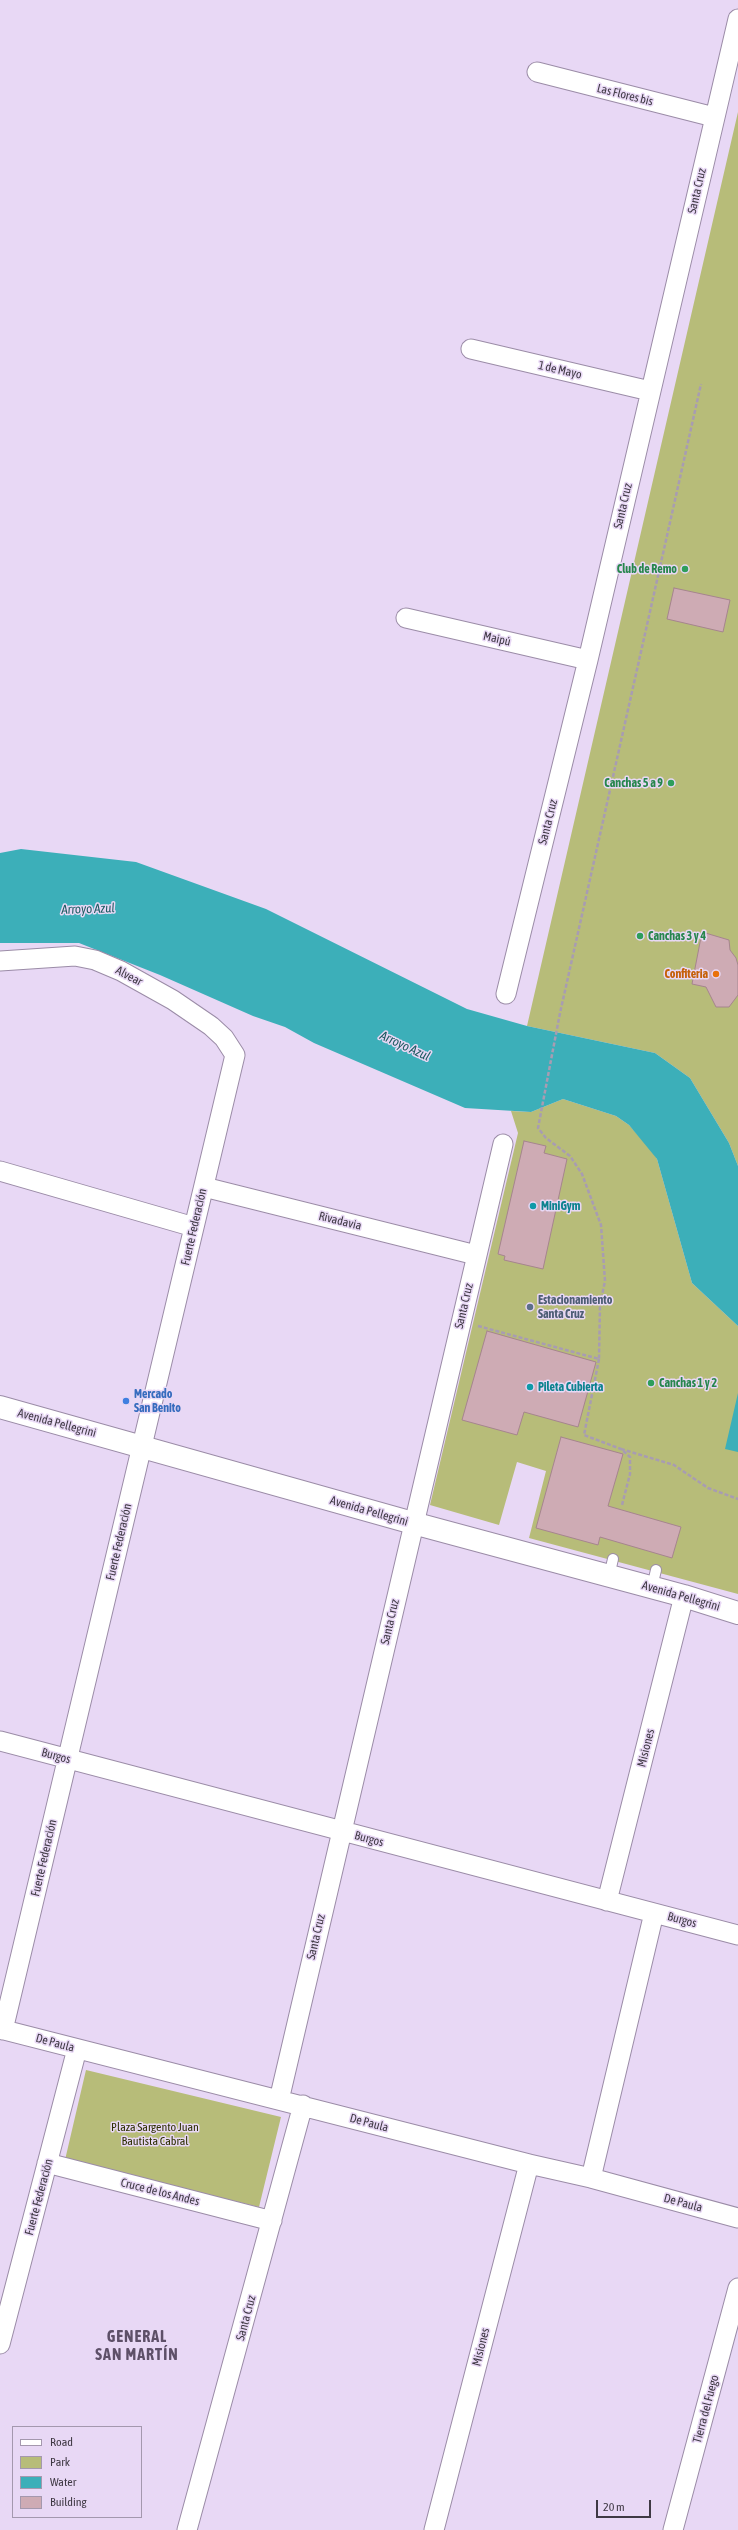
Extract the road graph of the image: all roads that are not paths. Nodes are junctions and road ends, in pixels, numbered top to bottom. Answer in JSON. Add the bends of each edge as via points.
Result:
{"nodes":[{"id":1,"x":738,"y":19,"type":"edge"},
{"id":2,"x":537,"y":72,"type":"dead end"},
{"id":3,"x":714,"y":117,"type":"junction"},
{"id":4,"x":471,"y":349,"type":"dead end"},
{"id":5,"x":650,"y":391,"type":"junction"},
{"id":6,"x":406,"y":618,"type":"dead end"},
{"id":7,"x":588,"y":660,"type":"junction"},
{"id":8,"x":0,"y":961,"type":"edge"},
{"id":9,"x":506,"y":994,"type":"dead end"},
{"id":10,"x":235,"y":1055,"type":"joint"},
{"id":11,"x":503,"y":1144,"type":"dead end"},
{"id":12,"x":0,"y":1171,"type":"edge"},
{"id":13,"x":204,"y":1187,"type":"junction"},
{"id":14,"x":194,"y":1227,"type":"junction"},
{"id":15,"x":476,"y":1254,"type":"junction"},
{"id":16,"x":0,"y":1407,"type":"edge"},
{"id":17,"x":142,"y":1446,"type":"junction"},
{"id":18,"x":413,"y":1524,"type":"junction"},
{"id":19,"x":684,"y":1596,"type":"junction"},
{"id":20,"x":738,"y":1613,"type":"edge"},
{"id":21,"x":0,"y":1741,"type":"edge"},
{"id":22,"x":67,"y":1759,"type":"junction"},
{"id":23,"x":341,"y":1832,"type":"junction"},
{"id":24,"x":607,"y":1901,"type":"junction"},
{"id":25,"x":654,"y":1913,"type":"junction"},
{"id":26,"x":738,"y":1935,"type":"edge"},
{"id":27,"x":2,"y":2029,"type":"edge"},
{"id":28,"x":78,"y":2049,"type":"junction"},
{"id":29,"x":279,"y":2100,"type":"junction"},
{"id":30,"x":303,"y":2105,"type":"junction"},
{"id":31,"x":47,"y":2164,"type":"junction"},
{"id":32,"x":529,"y":2164,"type":"junction"},
{"id":33,"x":591,"y":2178,"type":"junction"},
{"id":34,"x":738,"y":2218,"type":"edge"},
{"id":35,"x":272,"y":2221,"type":"junction"},
{"id":36,"x":738,"y":2288,"type":"edge"},
{"id":37,"x":0,"y":2344,"type":"edge"},
{"id":38,"x":187,"y":2530,"type":"edge"},
{"id":39,"x":434,"y":2530,"type":"edge"},
{"id":40,"x":673,"y":2530,"type":"edge"}],
"edges":[{"from":1,"to":3,"type":"street","name":"Santa Cruz"},
{"from":2,"to":3,"type":"street","name":"Las Flores bis"},
{"from":3,"to":5,"type":"street","name":"Santa Cruz"},
{"from":4,"to":5,"type":"street","name":"1 de Mayo"},
{"from":5,"to":7,"type":"street","name":"Santa Cruz"},
{"from":6,"to":7,"type":"street","name":"Maipú"},
{"from":7,"to":9,"type":"street","name":"Santa Cruz"},
{"from":8,"to":10,"type":"street","name":"Alvear","via":[[75,956],[95,960],[121,971],[173,1000],[211,1026],[224,1038]]},
{"from":10,"to":13,"type":"street","name":"Fuerte Federación"},
{"from":11,"to":15,"type":"street","name":"Santa Cruz"},
{"from":12,"to":14,"type":"street"},
{"from":13,"to":14,"type":"street","name":"Fuerte Federación"},
{"from":13,"to":15,"type":"street","name":"Rivadavia"},
{"from":14,"to":17,"type":"street","name":"Fuerte Federación"},
{"from":15,"to":18,"type":"street","name":"Santa Cruz"},
{"from":16,"to":17,"type":"main road","name":"Avenida Pellegrini"},
{"from":17,"to":18,"type":"main road","name":"Avenida Pellegrini"},
{"from":17,"to":22,"type":"street","name":"Fuerte Federación"},
{"from":18,"to":19,"type":"main road","name":"Avenida Pellegrini","via":[[611,1567],[654,1579]]},
{"from":18,"to":23,"type":"street","name":"Santa Cruz"},
{"from":19,"to":20,"type":"main road","name":"Avenida Pellegrini"},
{"from":19,"to":24,"type":"street","name":"Misiones"},
{"from":21,"to":22,"type":"street","name":"Burgos"},
{"from":22,"to":23,"type":"street","name":"Burgos"},
{"from":22,"to":27,"type":"street","name":"Fuerte Federación"},
{"from":23,"to":24,"type":"street","name":"Burgos"},
{"from":23,"to":29,"type":"street","name":"Santa Cruz"},
{"from":24,"to":25,"type":"street","name":"Burgos"},
{"from":25,"to":26,"type":"street","name":"Burgos"},
{"from":25,"to":33,"type":"street"},
{"from":27,"to":28,"type":"street","name":"De Paula"},
{"from":28,"to":29,"type":"street","name":"De Paula"},
{"from":28,"to":31,"type":"street","name":"Fuerte Federación"},
{"from":29,"to":30,"type":"street","name":"De Paula"},
{"from":30,"to":32,"type":"street","name":"De Paula"},
{"from":30,"to":35,"type":"street","name":"Santa Cruz"},
{"from":31,"to":35,"type":"street","name":"Cruce de los Andes"},
{"from":31,"to":37,"type":"street","name":"Fuerte Federación"},
{"from":32,"to":33,"type":"street","name":"De Paula"},
{"from":32,"to":39,"type":"street","name":"Misiones"},
{"from":33,"to":34,"type":"street","name":"De Paula"},
{"from":35,"to":38,"type":"street","name":"Santa Cruz"},
{"from":36,"to":40,"type":"street","name":"Tierra del Fuego"}]}
